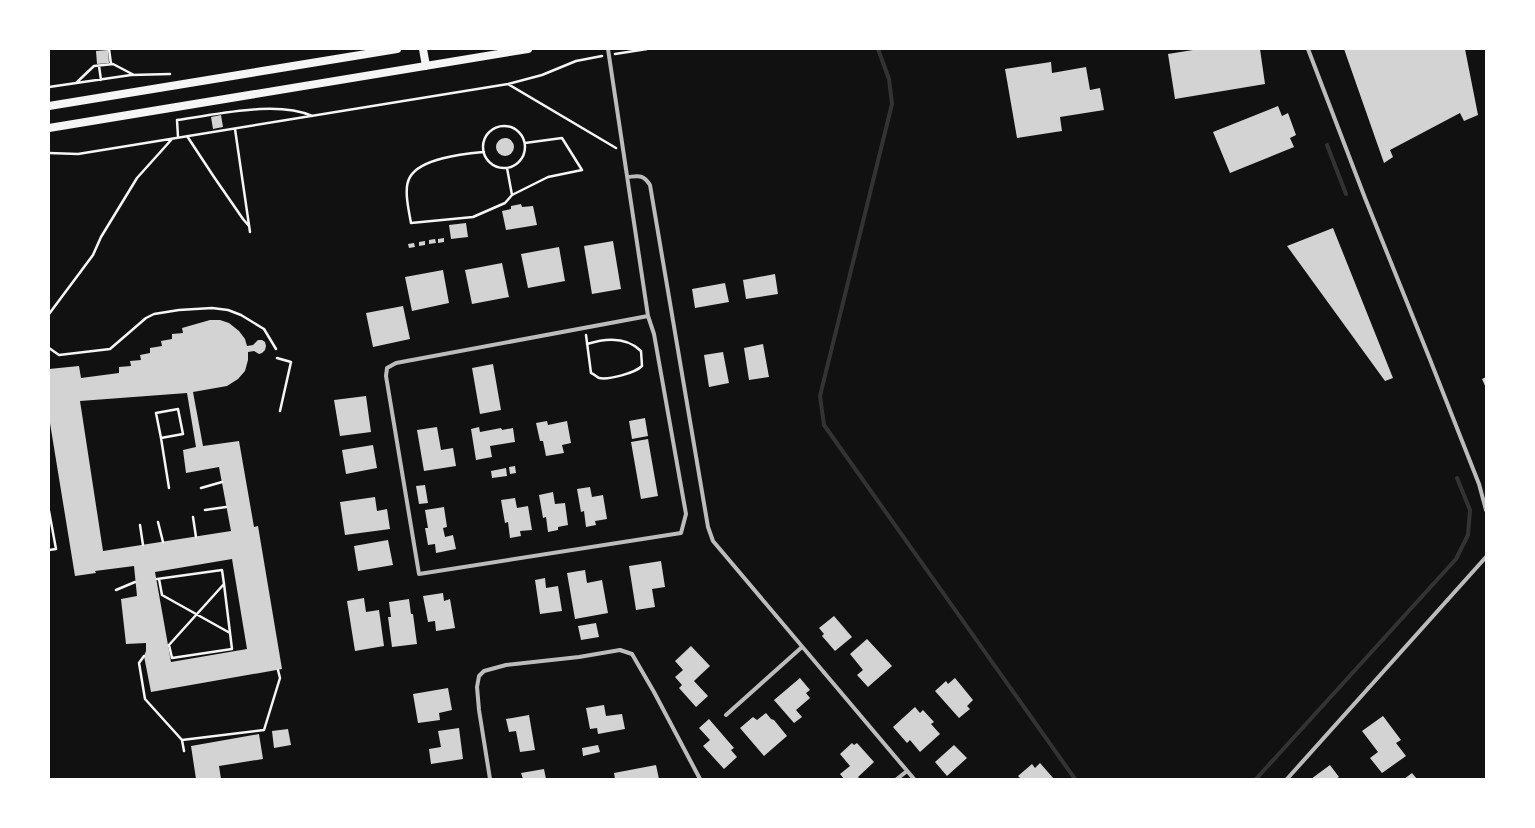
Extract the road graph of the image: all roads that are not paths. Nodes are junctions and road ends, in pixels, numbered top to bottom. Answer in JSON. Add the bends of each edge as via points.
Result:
{"nodes":[{"id":1,"x":397,"y":49,"type":"edge"},
{"id":2,"x":423,"y":49,"type":"edge"},
{"id":3,"x":528,"y":49,"type":"edge"},
{"id":4,"x":608,"y":49,"type":"edge"},
{"id":5,"x":1308,"y":49,"type":"edge"},
{"id":6,"x":426,"y":66,"type":"junction"},
{"id":7,"x":49,"y":106,"type":"edge"},
{"id":8,"x":49,"y":128,"type":"edge"},
{"id":9,"x":628,"y":177,"type":"junction"},
{"id":10,"x":648,"y":316,"type":"junction"},
{"id":11,"x":1486,"y":510,"type":"edge"},
{"id":12,"x":1486,"y":556,"type":"edge"},
{"id":13,"x":802,"y":648,"type":"junction"},
{"id":14,"x":726,"y":715,"type":"dead end"},
{"id":15,"x":906,"y":770,"type":"junction"},
{"id":16,"x":490,"y":779,"type":"edge"},
{"id":17,"x":700,"y":779,"type":"edge"},
{"id":18,"x":897,"y":779,"type":"edge"},
{"id":19,"x":914,"y":779,"type":"edge"},
{"id":20,"x":1287,"y":779,"type":"edge"}],
"edges":[{"from":1,"to":7,"type":"main road"},
{"from":2,"to":6,"type":"main road"},
{"from":3,"to":6,"type":"main road"},
{"from":4,"to":9,"type":"street"},
{"from":5,"to":11,"type":"street","via":[[1479,484]]},
{"from":6,"to":8,"type":"main road"},
{"from":9,"to":10,"type":"street"},
{"from":9,"to":13,"type":"street","via":[[640,176],[650,185],[708,527],[713,541]]},
{"from":10,"to":10,"type":"street","via":[[654,334],[686,514],[681,533],[419,574],[386,376],[387,368],[396,363]]},
{"from":12,"to":20,"type":"street"},
{"from":13,"to":14,"type":"street"},
{"from":13,"to":15,"type":"street"},
{"from":15,"to":18,"type":"street"},
{"from":15,"to":19,"type":"street"},
{"from":16,"to":17,"type":"street","via":[[478,694],[479,676],[484,670],[620,650],[632,654]]}]}
